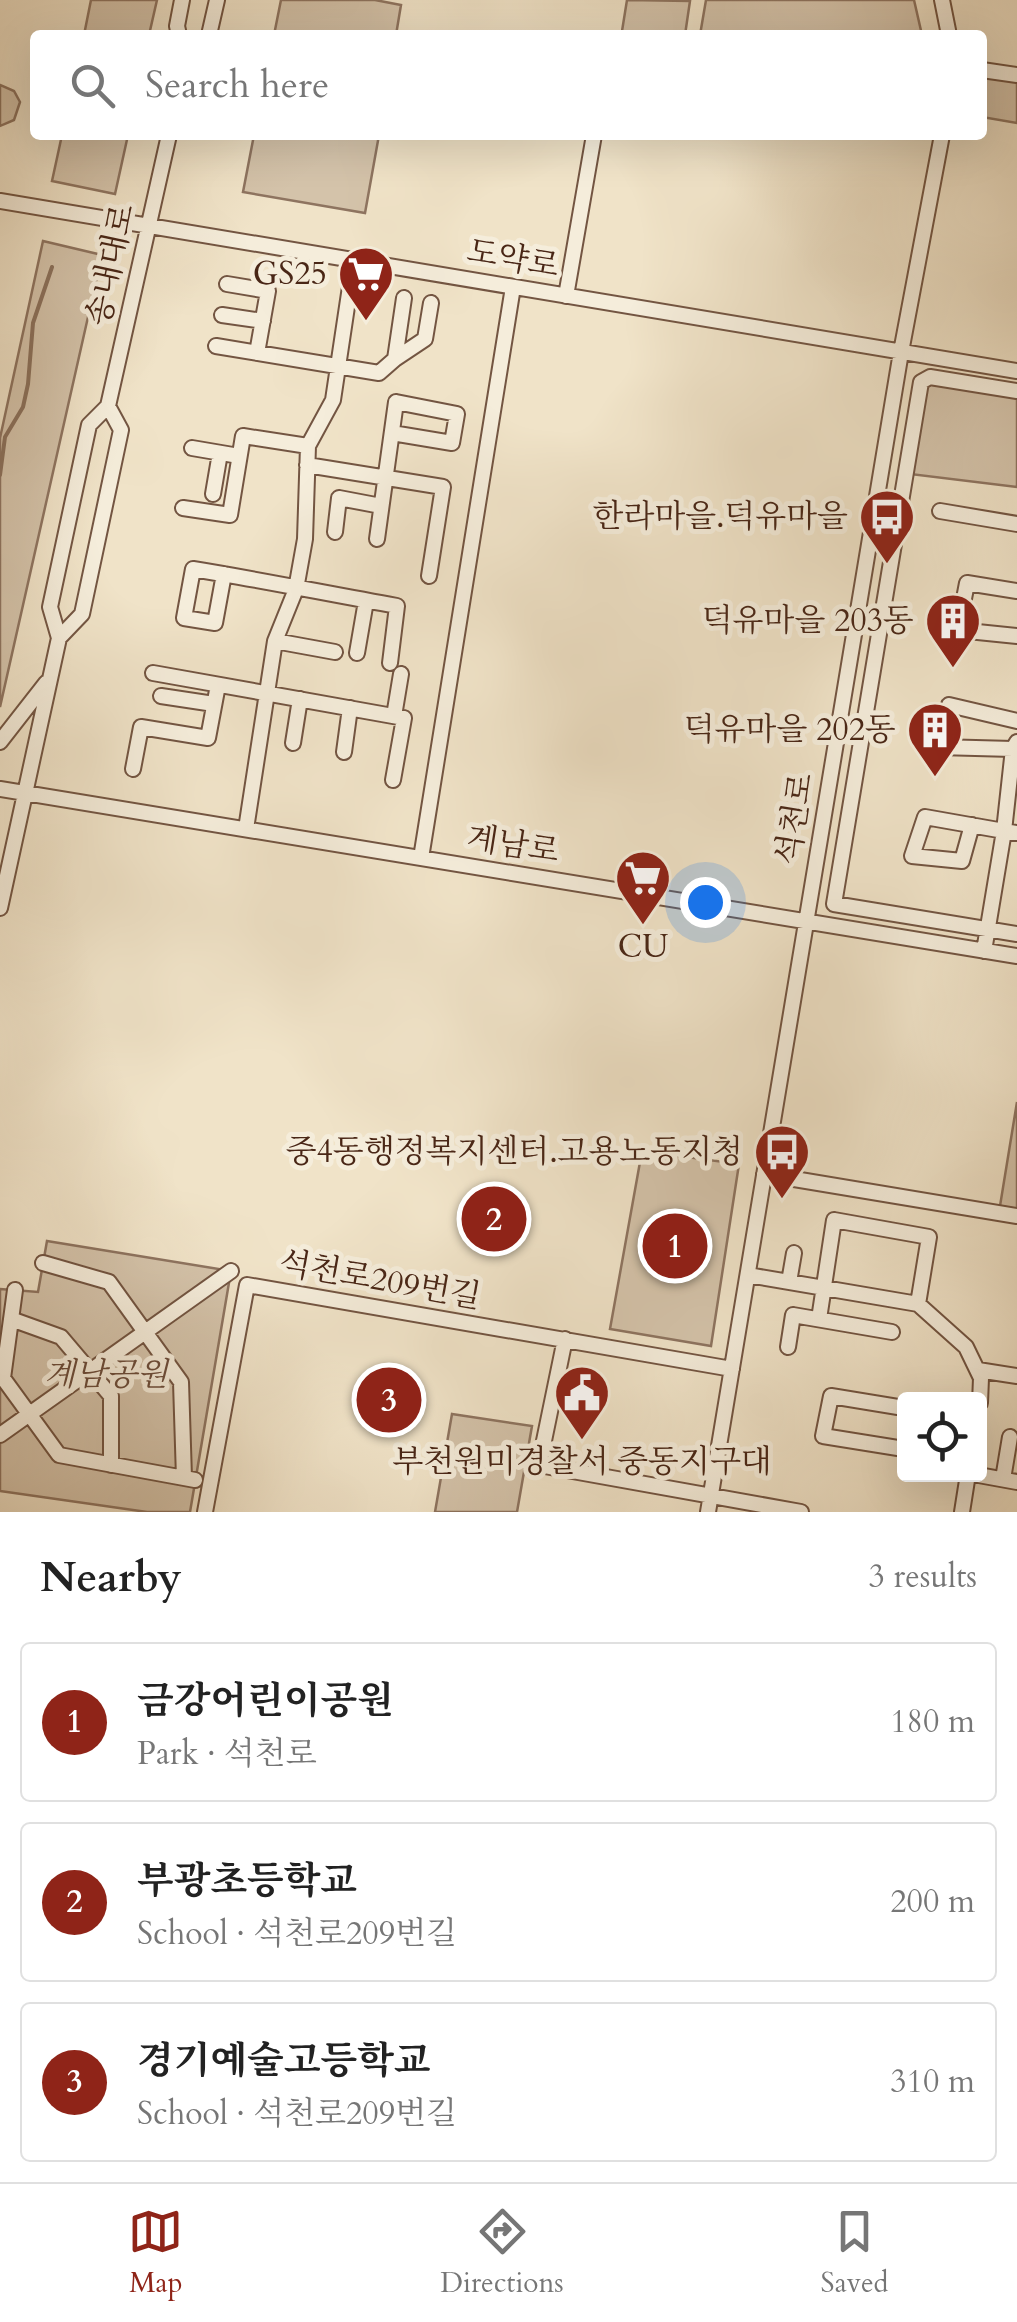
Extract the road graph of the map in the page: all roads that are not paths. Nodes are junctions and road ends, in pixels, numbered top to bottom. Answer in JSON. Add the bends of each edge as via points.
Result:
{"nodes":[{"id":1,"x":182,"y":0,"type":"edge"},
{"id":2,"x":216,"y":0,"type":"edge"},
{"id":3,"x":942,"y":0,"type":"edge"},
{"id":4,"x":178,"y":30,"type":"edge"},
{"id":5,"x":210,"y":30,"type":"edge"},
{"id":6,"x":948,"y":30,"type":"edge"},
{"id":7,"x":987,"y":71,"type":"edge"},
{"id":8,"x":1017,"y":75,"type":"edge"},
{"id":9,"x":168,"y":140,"type":"edge"},
{"id":10,"x":593,"y":140,"type":"edge"},
{"id":11,"x":941,"y":140,"type":"edge"},
{"id":12,"x":0,"y":201,"type":"edge"},
{"id":13,"x":148,"y":226,"type":"junction"},
{"id":14,"x":354,"y":260,"type":"junction"},
{"id":15,"x":227,"y":284,"type":"dead end"},
{"id":16,"x":513,"y":287,"type":"junction"},
{"id":17,"x":566,"y":296,"type":"junction"},
{"id":18,"x":404,"y":298,"type":"dead end"},
{"id":19,"x":431,"y":303,"type":"dead end"},
{"id":20,"x":222,"y":315,"type":"dead end"},
{"id":21,"x":263,"y":321,"type":"junction"},
{"id":22,"x":216,"y":346,"type":"dead end"},
{"id":23,"x":901,"y":352,"type":"junction"},
{"id":24,"x":257,"y":353,"type":"junction"},
{"id":25,"x":395,"y":360,"type":"junction"},
{"id":26,"x":336,"y":366,"type":"junction"},
{"id":27,"x":1017,"y":371,"type":"edge"},
{"id":28,"x":1017,"y":392,"type":"edge"},
{"id":29,"x":108,"y":406,"type":"junction"},
{"id":30,"x":392,"y":433,"type":"junction"},
{"id":31,"x":308,"y":446,"type":"junction"},
{"id":32,"x":192,"y":448,"type":"dead end"},
{"id":33,"x":220,"y":453,"type":"junction"},
{"id":34,"x":239,"y":456,"type":"junction"},
{"id":35,"x":307,"y":465,"type":"junction"},
{"id":36,"x":385,"y":477,"type":"junction"},
{"id":37,"x":213,"y":494,"type":"dead end"},
{"id":38,"x":380,"y":506,"type":"junction"},
{"id":39,"x":183,"y":508,"type":"dead end"},
{"id":40,"x":940,"y":511,"type":"dead end"},
{"id":41,"x":1017,"y":524,"type":"edge"},
{"id":42,"x":334,"y":532,"type":"dead end"},
{"id":43,"x":376,"y":539,"type":"dead end"},
{"id":44,"x":224,"y":574,"type":"dead end"},
{"id":45,"x":428,"y":576,"type":"dead end"},
{"id":46,"x":296,"y":588,"type":"junction"},
{"id":47,"x":1017,"y":592,"type":"edge"},
{"id":48,"x":366,"y":600,"type":"junction"},
{"id":49,"x":1017,"y":636,"type":"edge"},
{"id":50,"x":59,"y":638,"type":"junction"},
{"id":51,"x":275,"y":641,"type":"junction"},
{"id":52,"x":336,"y":652,"type":"dead end"},
{"id":53,"x":357,"y":654,"type":"dead end"},
{"id":54,"x":153,"y":673,"type":"dead end"},
{"id":55,"x":50,"y":678,"type":"junction"},
{"id":56,"x":218,"y":685,"type":"junction"},
{"id":57,"x":267,"y":693,"type":"junction"},
{"id":58,"x":161,"y":696,"type":"dead end"},
{"id":59,"x":300,"y":699,"type":"junction"},
{"id":60,"x":214,"y":704,"type":"junction"},
{"id":61,"x":350,"y":708,"type":"junction"},
{"id":62,"x":394,"y":716,"type":"junction"},
{"id":63,"x":1017,"y":722,"type":"edge"},
{"id":64,"x":0,"y":742,"type":"edge"},
{"id":65,"x":293,"y":742,"type":"dead end"},
{"id":66,"x":1016,"y":747,"type":"edge"},
{"id":67,"x":344,"y":752,"type":"dead end"},
{"id":68,"x":133,"y":769,"type":"dead end"},
{"id":69,"x":393,"y":780,"type":"dead end"},
{"id":70,"x":0,"y":788,"type":"edge"},
{"id":71,"x":25,"y":793,"type":"junction"},
{"id":72,"x":972,"y":825,"type":"junction"},
{"id":73,"x":246,"y":829,"type":"junction"},
{"id":74,"x":1011,"y":832,"type":"edge"},
{"id":75,"x":421,"y":858,"type":"junction"},
{"id":76,"x":0,"y":908,"type":"edge"},
{"id":77,"x":806,"y":922,"type":"junction"},
{"id":78,"x":987,"y":929,"type":"junction"},
{"id":79,"x":1017,"y":934,"type":"edge"},
{"id":80,"x":984,"y":950,"type":"junction"},
{"id":81,"x":1017,"y":956,"type":"edge"},
{"id":82,"x":764,"y":1174,"type":"junction"},
{"id":83,"x":1017,"y":1216,"type":"edge"},
{"id":84,"x":794,"y":1252,"type":"dead end"},
{"id":85,"x":43,"y":1263,"type":"dead end"},
{"id":86,"x":231,"y":1271,"type":"dead end"},
{"id":87,"x":748,"y":1275,"type":"junction"},
{"id":88,"x":789,"y":1282,"type":"junction"},
{"id":89,"x":824,"y":1288,"type":"junction"},
{"id":90,"x":16,"y":1290,"type":"dead end"},
{"id":91,"x":918,"y":1304,"type":"junction"},
{"id":92,"x":11,"y":1320,"type":"junction"},
{"id":93,"x":819,"y":1320,"type":"junction"},
{"id":94,"x":146,"y":1332,"type":"junction"},
{"id":95,"x":892,"y":1332,"type":"dead end"},
{"id":96,"x":564,"y":1339,"type":"junction"},
{"id":97,"x":788,"y":1347,"type":"dead end"},
{"id":98,"x":732,"y":1369,"type":"junction"},
{"id":99,"x":92,"y":1370,"type":"junction"},
{"id":100,"x":978,"y":1370,"type":"junction"},
{"id":101,"x":1017,"y":1376,"type":"edge"},
{"id":102,"x":979,"y":1392,"type":"edge"},
{"id":103,"x":897,"y":1407,"type":"edge"},
{"id":104,"x":28,"y":1415,"type":"junction"},
{"id":105,"x":0,"y":1436,"type":"edge"},
{"id":106,"x":1010,"y":1437,"type":"dead end"},
{"id":107,"x":897,"y":1448,"type":"edge"},
{"id":108,"x":111,"y":1464,"type":"junction"},
{"id":109,"x":1010,"y":1481,"type":"edge"},
{"id":110,"x":968,"y":1482,"type":"edge"},
{"id":111,"x":711,"y":1496,"type":"junction"},
{"id":112,"x":205,"y":1512,"type":"edge"},
{"id":113,"x":708,"y":1512,"type":"edge"},
{"id":114,"x":801,"y":1512,"type":"edge"},
{"id":115,"x":962,"y":1512,"type":"edge"}],
"edges":[{"from":1,"to":4,"type":"street"},
{"from":2,"to":5,"type":"street"},
{"from":3,"to":6,"type":"street"},
{"from":7,"to":8,"type":"street"},
{"from":9,"to":13,"type":"street","name":"송내대로"},
{"from":10,"to":17,"type":"street"},
{"from":11,"to":23,"type":"street","name":"석천로"},
{"from":12,"to":13,"type":"street","name":"도약로"},
{"from":13,"to":14,"type":"street","name":"도약로"},
{"from":13,"to":29,"type":"street","name":"송내대로"},
{"from":14,"to":16,"type":"street","name":"도약로"},
{"from":14,"to":26,"type":"street"},
{"from":15,"to":21,"type":"street","via":[[268,291]]},
{"from":16,"to":17,"type":"street","name":"도약로"},
{"from":16,"to":75,"type":"street"},
{"from":17,"to":23,"type":"street","name":"도약로"},
{"from":18,"to":25,"type":"street"},
{"from":19,"to":25,"type":"street","via":[[425,339]]},
{"from":20,"to":21,"type":"street"},
{"from":21,"to":24,"type":"street"},
{"from":22,"to":24,"type":"street"},
{"from":23,"to":27,"type":"street","name":"도약로"},
{"from":23,"to":77,"type":"street","name":"석천로"},
{"from":24,"to":26,"type":"street"},
{"from":25,"to":26,"type":"street","via":[[379,372]]},
{"from":26,"to":31,"type":"street","via":[[333,400]]},
{"from":28,"to":78,"type":"street","via":[[921,382],[834,904]]},
{"from":29,"to":50,"type":"street","name":"송내대로","via":[[89,425],[50,607]]},
{"from":29,"to":50,"type":"street","name":"송내대로","via":[[121,430],[114,467],[82,614]]},
{"from":30,"to":30,"type":"street","via":[[396,402],[457,414],[452,443]]},
{"from":30,"to":36,"type":"street"},
{"from":31,"to":34,"type":"street","via":[[242,436]]},
{"from":31,"to":35,"type":"street"},
{"from":32,"to":33,"type":"street"},
{"from":33,"to":34,"type":"street"},
{"from":33,"to":37,"type":"street"},
{"from":34,"to":39,"type":"street","via":[[230,516]]},
{"from":35,"to":36,"type":"street"},
{"from":35,"to":46,"type":"street"},
{"from":36,"to":38,"type":"street"},
{"from":36,"to":45,"type":"street","via":[[443,487]]},
{"from":38,"to":42,"type":"street","via":[[340,498]]},
{"from":38,"to":43,"type":"street"},
{"from":40,"to":41,"type":"street"},
{"from":44,"to":46,"type":"street"},
{"from":46,"to":48,"type":"street"},
{"from":46,"to":51,"type":"street"},
{"from":47,"to":49,"type":"street","via":[[967,583],[958,630]]},
{"from":48,"to":53,"type":"street"},
{"from":48,"to":62,"type":"street","via":[[397,606]]},
{"from":50,"to":55,"type":"street","name":"송내대로"},
{"from":51,"to":52,"type":"street"},
{"from":51,"to":57,"type":"street"},
{"from":54,"to":56,"type":"street"},
{"from":55,"to":64,"type":"street"},
{"from":55,"to":71,"type":"street","name":"송내대로"},
{"from":56,"to":57,"type":"street"},
{"from":56,"to":60,"type":"street"},
{"from":57,"to":59,"type":"street"},
{"from":57,"to":73,"type":"street"},
{"from":58,"to":60,"type":"street"},
{"from":59,"to":61,"type":"street"},
{"from":59,"to":65,"type":"street"},
{"from":60,"to":68,"type":"street","via":[[208,738],[141,727]]},
{"from":61,"to":62,"type":"street"},
{"from":61,"to":67,"type":"street"},
{"from":62,"to":69,"type":"street","via":[[404,718]]},
{"from":63,"to":66,"type":"street","via":[[949,705],[938,748]]},
{"from":66,"to":74,"type":"street"},
{"from":70,"to":71,"type":"street","name":"계남로"},
{"from":71,"to":73,"type":"street","name":"계남로"},
{"from":71,"to":76,"type":"street","name":"송내대로"},
{"from":72,"to":72,"type":"street","via":[[925,816],[912,856],[962,861]]},
{"from":72,"to":74,"type":"street"},
{"from":73,"to":75,"type":"street","name":"계남로"},
{"from":74,"to":78,"type":"street"},
{"from":75,"to":77,"type":"street","name":"계남로"},
{"from":77,"to":80,"type":"street","name":"계남로"},
{"from":77,"to":82,"type":"street","name":"석천로"},
{"from":78,"to":79,"type":"street"},
{"from":78,"to":80,"type":"street"},
{"from":80,"to":81,"type":"street","name":"계남로"},
{"from":82,"to":83,"type":"street"},
{"from":82,"to":87,"type":"street","name":"석천로"},
{"from":84,"to":88,"type":"street"},
{"from":85,"to":94,"type":"street","via":[[109,1282]]},
{"from":86,"to":94,"type":"street"},
{"from":87,"to":88,"type":"street"},
{"from":87,"to":98,"type":"street","name":"석천로"},
{"from":88,"to":89,"type":"street"},
{"from":89,"to":91,"type":"street"},
{"from":89,"to":91,"type":"street","via":[[834,1220],[930,1236]]},
{"from":89,"to":93,"type":"street"},
{"from":90,"to":92,"type":"street"},
{"from":91,"to":100,"type":"street","via":[[966,1347]]},
{"from":92,"to":99,"type":"street","via":[[61,1336]]},
{"from":92,"to":104,"type":"street","via":[[2,1378]]},
{"from":93,"to":95,"type":"street"},
{"from":93,"to":97,"type":"street","via":[[793,1315]]},
{"from":94,"to":99,"type":"street"},
{"from":94,"to":108,"type":"street","via":[[182,1382],[190,1479]]},
{"from":96,"to":98,"type":"street","name":"석천로209번길"},
{"from":96,"to":111,"type":"street","via":[[539,1464]]},
{"from":96,"to":112,"type":"street","name":"석천로209번길","via":[[246,1285]]},
{"from":98,"to":111,"type":"street","name":"석천로"},
{"from":99,"to":104,"type":"street"},
{"from":99,"to":108,"type":"street","via":[[111,1396]]},
{"from":100,"to":101,"type":"street"},
{"from":100,"to":102,"type":"street"},
{"from":103,"to":107,"type":"street","via":[[831,1396],[824,1436]]},
{"from":104,"to":105,"type":"street"},
{"from":104,"to":108,"type":"street","via":[[59,1455]]},
{"from":106,"to":109,"type":"street"},
{"from":110,"to":115,"type":"street"},
{"from":111,"to":113,"type":"street","name":"석천로"},
{"from":111,"to":114,"type":"street"}]}
